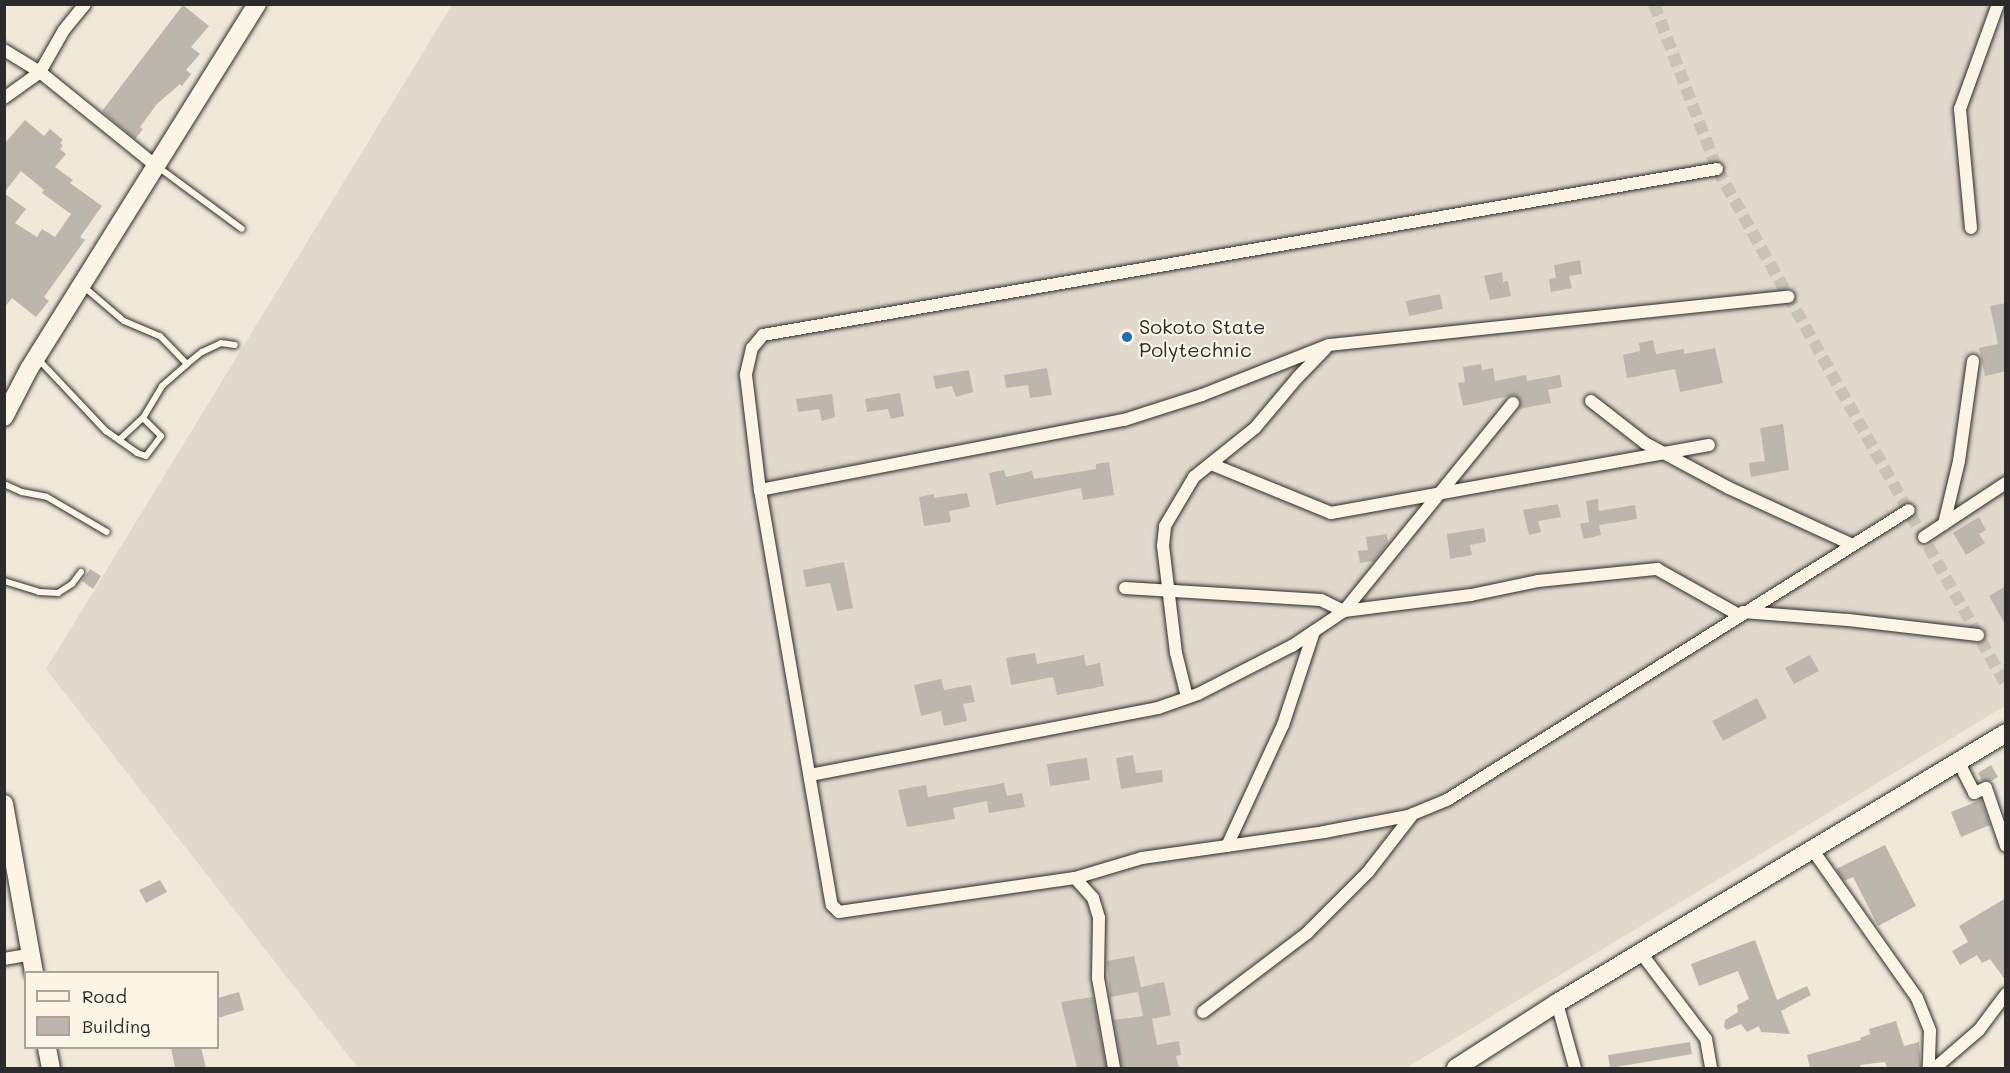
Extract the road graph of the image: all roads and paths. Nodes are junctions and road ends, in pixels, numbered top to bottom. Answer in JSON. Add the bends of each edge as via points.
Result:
{"nodes":[{"id":1,"x":85,"y":4,"type":"edge"},
{"id":2,"x":257,"y":4,"type":"edge"},
{"id":3,"x":1998,"y":4,"type":"edge"},
{"id":4,"x":4,"y":50,"type":"edge"},
{"id":5,"x":40,"y":72,"type":"junction"},
{"id":6,"x":4,"y":98,"type":"edge"},
{"id":7,"x":155,"y":165,"type":"junction"},
{"id":8,"x":1717,"y":169,"type":"dead end"},
{"id":9,"x":1971,"y":228,"type":"dead end"},
{"id":10,"x":242,"y":229,"type":"dead end"},
{"id":11,"x":81,"y":285,"type":"junction"},
{"id":12,"x":1789,"y":297,"type":"dead end"},
{"id":13,"x":235,"y":345,"type":"dead end"},
{"id":14,"x":1329,"y":345,"type":"junction"},
{"id":15,"x":36,"y":358,"type":"junction"},
{"id":16,"x":1973,"y":361,"type":"dead end"},
{"id":17,"x":187,"y":364,"type":"junction"},
{"id":18,"x":1591,"y":400,"type":"dead end"},
{"id":19,"x":1513,"y":404,"type":"dead end"},
{"id":20,"x":4,"y":417,"type":"edge"},
{"id":21,"x":143,"y":418,"type":"junction"},
{"id":22,"x":119,"y":441,"type":"junction"},
{"id":23,"x":1709,"y":445,"type":"dead end"},
{"id":24,"x":1662,"y":453,"type":"junction"},
{"id":25,"x":1211,"y":464,"type":"junction"},
{"id":26,"x":2006,"y":483,"type":"edge"},
{"id":27,"x":4,"y":484,"type":"edge"},
{"id":28,"x":760,"y":490,"type":"junction"},
{"id":29,"x":1441,"y":494,"type":"junction"},
{"id":30,"x":1909,"y":510,"type":"dead end"},
{"id":31,"x":1944,"y":524,"type":"junction"},
{"id":32,"x":107,"y":532,"type":"dead end"},
{"id":33,"x":1924,"y":537,"type":"dead end"},
{"id":34,"x":1853,"y":545,"type":"junction"},
{"id":35,"x":81,"y":572,"type":"dead end"},
{"id":36,"x":4,"y":581,"type":"edge"},
{"id":37,"x":1125,"y":588,"type":"dead end"},
{"id":38,"x":1169,"y":591,"type":"junction"},
{"id":39,"x":1344,"y":610,"type":"junction"},
{"id":40,"x":1741,"y":613,"type":"junction"},
{"id":41,"x":1314,"y":631,"type":"junction"},
{"id":42,"x":1978,"y":635,"type":"dead end"},
{"id":43,"x":1187,"y":696,"type":"junction"},
{"id":44,"x":2006,"y":733,"type":"edge"},
{"id":45,"x":1958,"y":761,"type":"junction"},
{"id":46,"x":810,"y":775,"type":"junction"},
{"id":47,"x":4,"y":804,"type":"edge"},
{"id":48,"x":1413,"y":814,"type":"junction"},
{"id":49,"x":1227,"y":846,"type":"junction"},
{"id":50,"x":2006,"y":846,"type":"edge"},
{"id":51,"x":1812,"y":849,"type":"junction"},
{"id":52,"x":9,"y":856,"type":"edge"},
{"id":53,"x":1075,"y":878,"type":"junction"},
{"id":54,"x":1641,"y":953,"type":"junction"},
{"id":55,"x":31,"y":954,"type":"junction"},
{"id":56,"x":4,"y":959,"type":"edge"},
{"id":57,"x":34,"y":971,"type":"edge"},
{"id":58,"x":2006,"y":994,"type":"edge"},
{"id":59,"x":1557,"y":1004,"type":"junction"},
{"id":60,"x":1203,"y":1011,"type":"dead end"},
{"id":61,"x":47,"y":1049,"type":"edge"},
{"id":62,"x":51,"y":1068,"type":"edge"},
{"id":63,"x":1114,"y":1068,"type":"edge"},
{"id":64,"x":1456,"y":1068,"type":"edge"},
{"id":65,"x":1575,"y":1068,"type":"edge"},
{"id":66,"x":1711,"y":1068,"type":"edge"},
{"id":67,"x":1929,"y":1068,"type":"edge"},
{"id":68,"x":1935,"y":1068,"type":"edge"}],
"edges":[{"from":1,"to":5,"type":"street","via":[[64,30]]},
{"from":2,"to":7,"type":"street"},
{"from":3,"to":9,"type":"street","via":[[1960,109]]},
{"from":4,"to":5,"type":"street"},
{"from":5,"to":6,"type":"street"},
{"from":5,"to":7,"type":"street"},
{"from":7,"to":10,"type":"lane"},
{"from":7,"to":11,"type":"street"},
{"from":8,"to":28,"type":"street","via":[[763,335],[752,348],[746,375]]},
{"from":11,"to":15,"type":"street"},
{"from":11,"to":17,"type":"lane","via":[[124,321],[160,336]]},
{"from":12,"to":14,"type":"street"},
{"from":13,"to":17,"type":"lane","via":[[221,343]]},
{"from":14,"to":25,"type":"street","via":[[1255,428]]},
{"from":14,"to":28,"type":"street","via":[[1202,395],[1124,420]]},
{"from":15,"to":20,"type":"street"},
{"from":15,"to":22,"type":"lane"},
{"from":16,"to":31,"type":"street","via":[[1959,461]]},
{"from":17,"to":21,"type":"lane","via":[[162,386]]},
{"from":18,"to":24,"type":"street"},
{"from":19,"to":29,"type":"street"},
{"from":21,"to":22,"type":"lane"},
{"from":21,"to":22,"type":"lane","via":[[161,436],[146,456]]},
{"from":23,"to":24,"type":"street"},
{"from":24,"to":29,"type":"street"},
{"from":24,"to":34,"type":"street"},
{"from":25,"to":29,"type":"street","via":[[1331,513]]},
{"from":25,"to":38,"type":"street","via":[[1194,477],[1165,526],[1163,546]]},
{"from":26,"to":31,"type":"street"},
{"from":27,"to":32,"type":"lane","via":[[47,496]]},
{"from":28,"to":46,"type":"street"},
{"from":29,"to":39,"type":"street"},
{"from":30,"to":34,"type":"street"},
{"from":31,"to":33,"type":"street"},
{"from":34,"to":40,"type":"street"},
{"from":35,"to":36,"type":"lane","via":[[58,593],[39,592]]},
{"from":37,"to":38,"type":"street"},
{"from":38,"to":39,"type":"street","via":[[1322,600]]},
{"from":38,"to":43,"type":"street","via":[[1176,653]]},
{"from":39,"to":40,"type":"street","via":[[1472,595],[1538,581],[1657,569]]},
{"from":39,"to":41,"type":"street"},
{"from":40,"to":42,"type":"street"},
{"from":40,"to":48,"type":"street","via":[[1447,800]]},
{"from":41,"to":43,"type":"street","via":[[1292,646]]},
{"from":41,"to":49,"type":"street","via":[[1283,725]]},
{"from":43,"to":46,"type":"street","via":[[1158,708]]},
{"from":44,"to":45,"type":"street"},
{"from":45,"to":50,"type":"street","via":[[1974,793],[1986,788]]},
{"from":45,"to":51,"type":"street"},
{"from":46,"to":53,"type":"street","via":[[832,905],[839,912]]},
{"from":47,"to":52,"type":"street"},
{"from":48,"to":49,"type":"street"},
{"from":48,"to":60,"type":"street","via":[[1368,872],[1308,933]]},
{"from":49,"to":53,"type":"street","via":[[1142,858]]},
{"from":51,"to":54,"type":"street"},
{"from":51,"to":67,"type":"street","via":[[1917,998],[1930,1031]]},
{"from":52,"to":55,"type":"street"},
{"from":53,"to":63,"type":"street","via":[[1093,898],[1099,918],[1098,978]]},
{"from":54,"to":59,"type":"street"},
{"from":54,"to":66,"type":"street","via":[[1706,1039]]},
{"from":55,"to":56,"type":"street"},
{"from":55,"to":57,"type":"street"},
{"from":58,"to":68,"type":"street","via":[[1980,1030]]},
{"from":59,"to":64,"type":"street"},
{"from":59,"to":65,"type":"street"},
{"from":61,"to":62,"type":"street"}]}
